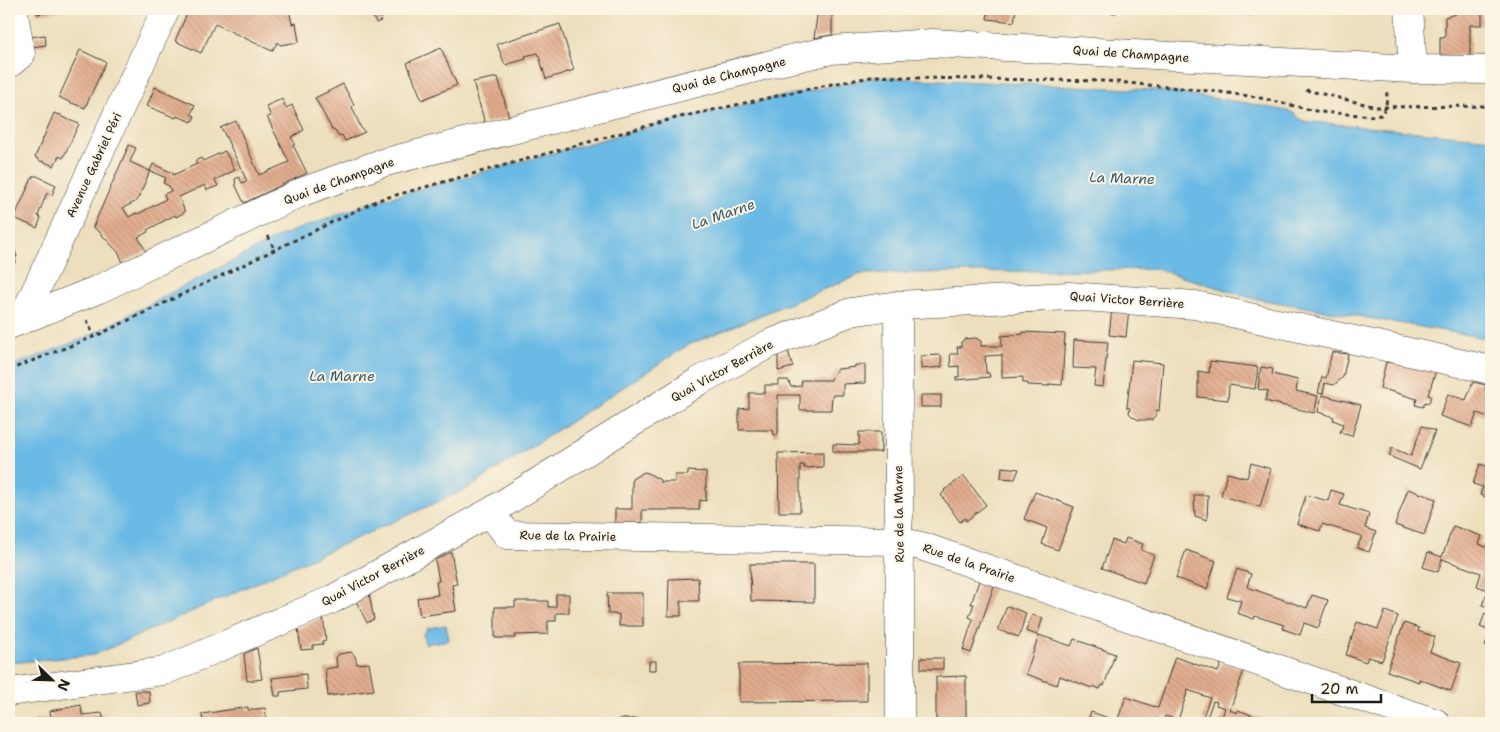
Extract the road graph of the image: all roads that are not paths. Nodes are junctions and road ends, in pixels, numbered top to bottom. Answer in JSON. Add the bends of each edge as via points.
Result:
{"nodes":[{"id":1,"x":13,"y":9,"type":"edge"},
{"id":2,"x":166,"y":9,"type":"edge"},
{"id":3,"x":1409,"y":9,"type":"edge"},
{"id":4,"x":9,"y":64,"type":"edge"},
{"id":5,"x":1413,"y":69,"type":"junction"},
{"id":6,"x":1491,"y":70,"type":"edge"},
{"id":7,"x":898,"y":305,"type":"junction"},
{"id":8,"x":15,"y":322,"type":"edge"},
{"id":9,"x":1491,"y":370,"type":"edge"},
{"id":10,"x":490,"y":512,"type":"junction"},
{"id":11,"x":897,"y":541,"type":"junction"},
{"id":12,"x":9,"y":692,"type":"edge"},
{"id":13,"x":900,"y":723,"type":"edge"},
{"id":14,"x":1436,"y":723,"type":"edge"}],
"edges":[{"from":1,"to":4,"type":"street","via":[[21,54]]},
{"from":2,"to":8,"type":"street","name":"Avenue Gabriel Péri"},
{"from":3,"to":5,"type":"street"},
{"from":5,"to":6,"type":"street","name":"Quai de Champagne"},
{"from":5,"to":8,"type":"street","name":"Quai de Champagne","via":[[932,43],[831,50],[382,163],[302,192],[100,290]]},
{"from":7,"to":9,"type":"street","name":"Quai Victor Berrière","via":[[1069,296],[1195,305]]},
{"from":7,"to":10,"type":"street","name":"Quai Victor Berrière","via":[[851,312],[770,344],[699,381]]},
{"from":7,"to":11,"type":"street","name":"Rue de la Marne"},
{"from":10,"to":11,"type":"street","name":"Rue de la Prairie","via":[[507,535]]},
{"from":10,"to":12,"type":"street","name":"Quai Victor Berrière","via":[[332,600],[164,671]]},
{"from":11,"to":13,"type":"street","name":"Rue de la Marne","via":[[900,569]]},
{"from":11,"to":14,"type":"street","name":"Rue de la Prairie","via":[[921,546]]}]}
